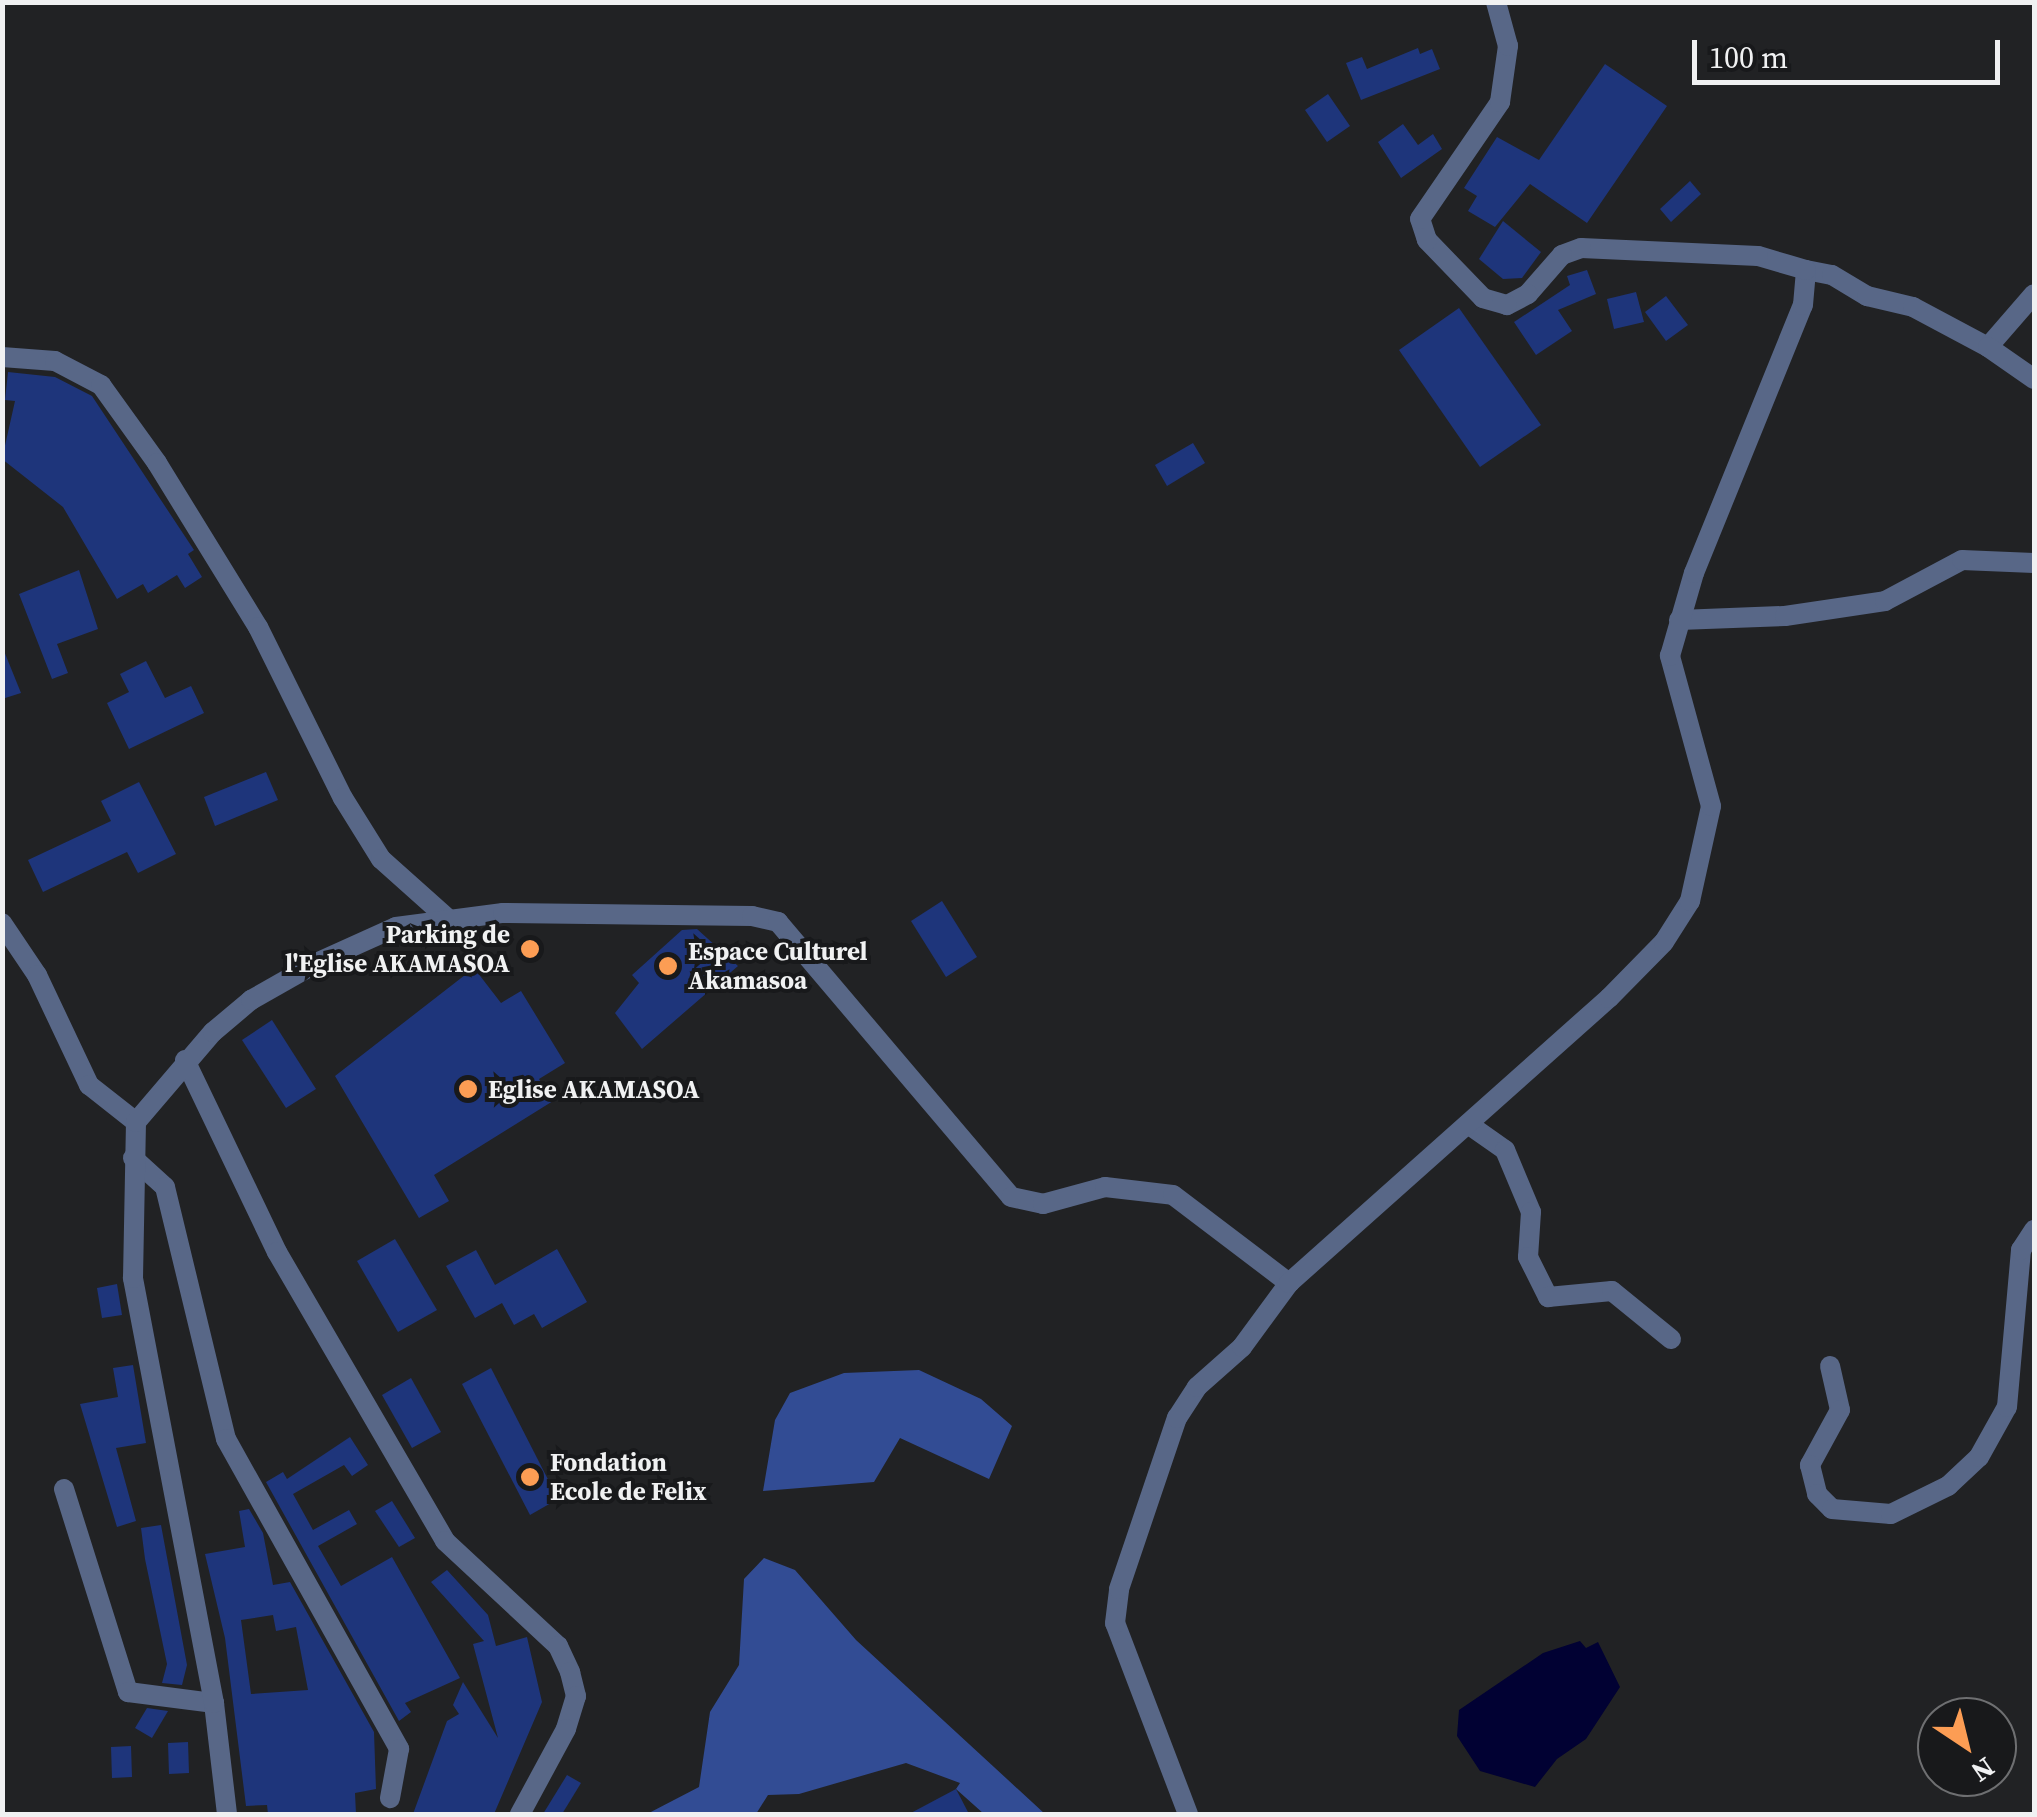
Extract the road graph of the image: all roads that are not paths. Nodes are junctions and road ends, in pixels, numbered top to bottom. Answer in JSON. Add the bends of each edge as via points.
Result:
{"nodes":[{"id":1,"x":1496,"y":2,"type":"edge"},
{"id":2,"x":1806,"y":270,"type":"junction"},
{"id":3,"x":2034,"y":294,"type":"edge"},
{"id":4,"x":1988,"y":347,"type":"junction"},
{"id":5,"x":2,"y":357,"type":"edge"},
{"id":6,"x":2034,"y":379,"type":"edge"},
{"id":7,"x":2034,"y":563,"type":"edge"},
{"id":8,"x":1679,"y":620,"type":"junction"},
{"id":9,"x":448,"y":918,"type":"junction"},
{"id":10,"x":2,"y":923,"type":"edge"},
{"id":11,"x":185,"y":1060,"type":"junction"},
{"id":12,"x":136,"y":1122,"type":"junction"},
{"id":13,"x":1468,"y":1124,"type":"junction"},
{"id":14,"x":133,"y":1158,"type":"junction"},
{"id":15,"x":2034,"y":1230,"type":"edge"},
{"id":16,"x":1289,"y":1282,"type":"junction"},
{"id":17,"x":1670,"y":1339,"type":"dead end"},
{"id":18,"x":1830,"y":1366,"type":"dead end"},
{"id":19,"x":64,"y":1489,"type":"dead end"},
{"id":20,"x":214,"y":1703,"type":"junction"},
{"id":21,"x":390,"y":1798,"type":"dead end"},
{"id":22,"x":227,"y":1814,"type":"edge"},
{"id":23,"x":520,"y":1814,"type":"edge"},
{"id":24,"x":1188,"y":1814,"type":"edge"}],
"edges":[{"from":1,"to":2,"type":"street","via":[[1508,46],[1500,102],[1420,219],[1427,240],[1483,298],[1507,304],[1528,294],[1562,254],[1581,248],[1758,256]]},
{"from":2,"to":4,"type":"street","via":[[1913,307]]},
{"from":2,"to":8,"type":"street","via":[[1803,304]]},
{"from":3,"to":4,"type":"street"},
{"from":4,"to":6,"type":"street"},
{"from":5,"to":9,"type":"street","via":[[56,360],[101,385],[158,463],[258,627],[343,798],[381,858]]},
{"from":7,"to":8,"type":"street","via":[[1962,560],[1885,601],[1785,616]]},
{"from":8,"to":13,"type":"street","via":[[1670,656],[1674,689],[1711,806],[1690,901],[1637,970]]},
{"from":9,"to":11,"type":"street","via":[[396,927],[316,963],[251,1000]]},
{"from":9,"to":16,"type":"street","via":[[752,916],[778,922],[1011,1198],[1043,1204],[1104,1187],[1173,1195]]},
{"from":10,"to":12,"type":"street","via":[[36,975],[89,1086]]},
{"from":11,"to":12,"type":"street"},
{"from":11,"to":23,"type":"street","via":[[277,1252],[445,1542],[558,1646],[570,1672],[576,1696],[566,1729]]},
{"from":12,"to":14,"type":"street"},
{"from":13,"to":16,"type":"street"},
{"from":13,"to":17,"type":"street","via":[[1505,1150],[1531,1212],[1528,1256],[1548,1298],[1612,1291]]},
{"from":14,"to":20,"type":"street","via":[[132,1278]]},
{"from":14,"to":21,"type":"street","via":[[165,1187],[226,1438],[399,1748]]},
{"from":15,"to":18,"type":"street","via":[[2020,1250],[2007,1407],[1978,1457],[1948,1486],[1891,1514],[1832,1508],[1817,1494],[1810,1465],[1840,1410]]},
{"from":16,"to":24,"type":"street","via":[[1242,1348],[1196,1387],[1177,1418],[1119,1589],[1116,1623]]},
{"from":19,"to":20,"type":"street","via":[[128,1692]]},
{"from":20,"to":22,"type":"street"}]}
